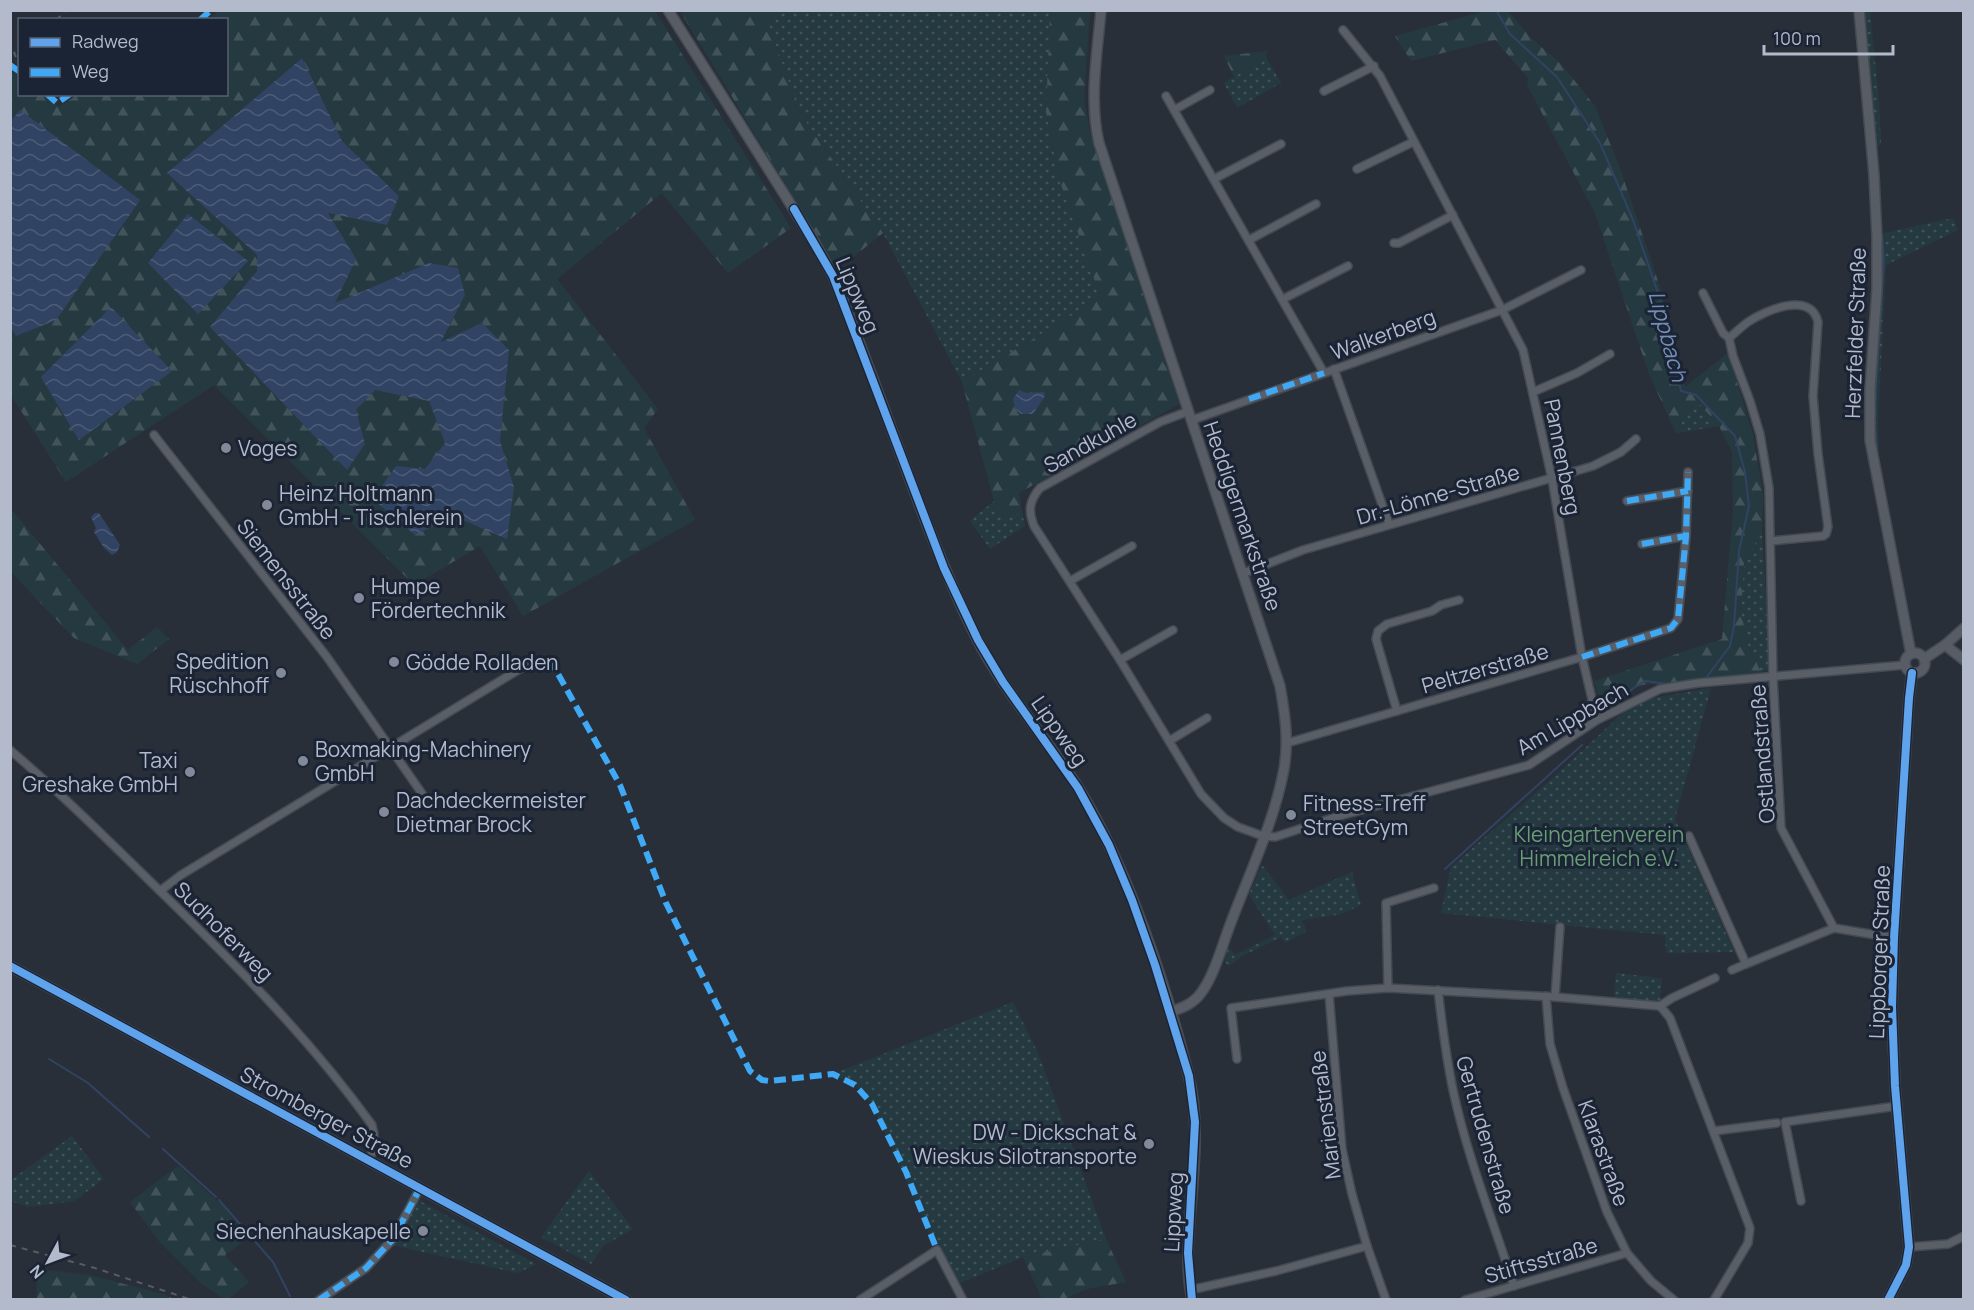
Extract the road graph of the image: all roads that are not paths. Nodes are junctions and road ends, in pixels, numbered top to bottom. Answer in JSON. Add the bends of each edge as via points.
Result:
{"nodes":[{"id":1,"x":668,"y":10,"type":"edge"},
{"id":2,"x":1101,"y":10,"type":"edge"},
{"id":3,"x":1859,"y":10,"type":"edge"},
{"id":4,"x":1343,"y":30,"type":"dead end"},
{"id":5,"x":1374,"y":66,"type":"junction"},
{"id":6,"x":1210,"y":90,"type":"dead end"},
{"id":7,"x":1324,"y":91,"type":"dead end"},
{"id":8,"x":1166,"y":96,"type":"dead end"},
{"id":9,"x":1174,"y":110,"type":"junction"},
{"id":10,"x":1413,"y":142,"type":"junction"},
{"id":11,"x":1281,"y":144,"type":"dead end"},
{"id":12,"x":1357,"y":169,"type":"dead end"},
{"id":13,"x":1214,"y":179,"type":"junction"},
{"id":14,"x":1316,"y":204,"type":"dead end"},
{"id":15,"x":1453,"y":215,"type":"junction"},
{"id":16,"x":1249,"y":240,"type":"junction"},
{"id":17,"x":1394,"y":243,"type":"dead end"},
{"id":18,"x":1348,"y":266,"type":"dead end"},
{"id":19,"x":1581,"y":270,"type":"dead end"},
{"id":20,"x":1703,"y":293,"type":"dead end"},
{"id":21,"x":1283,"y":299,"type":"junction"},
{"id":22,"x":1502,"y":310,"type":"junction"},
{"id":23,"x":1730,"y":338,"type":"junction"},
{"id":24,"x":1610,"y":354,"type":"dead end"},
{"id":25,"x":1334,"y":369,"type":"junction"},
{"id":26,"x":1324,"y":373,"type":"junction"},
{"id":27,"x":1533,"y":392,"type":"junction"},
{"id":28,"x":1190,"y":416,"type":"junction"},
{"id":29,"x":154,"y":435,"type":"dead end"},
{"id":30,"x":1636,"y":439,"type":"dead end"},
{"id":31,"x":1688,"y":472,"type":"dead end"},
{"id":32,"x":1552,"y":479,"type":"junction"},
{"id":33,"x":1688,"y":491,"type":"junction"},
{"id":34,"x":1628,"y":501,"type":"dead end"},
{"id":35,"x":1389,"y":524,"type":"junction"},
{"id":36,"x":1686,"y":536,"type":"junction"},
{"id":37,"x":1771,"y":541,"type":"junction"},
{"id":38,"x":1642,"y":544,"type":"dead end"},
{"id":39,"x":1132,"y":546,"type":"dead end"},
{"id":40,"x":1244,"y":573,"type":"junction"},
{"id":41,"x":1070,"y":581,"type":"junction"},
{"id":42,"x":1459,"y":600,"type":"dead end"},
{"id":43,"x":1964,"y":628,"type":"edge"},
{"id":44,"x":1173,"y":630,"type":"dead end"},
{"id":45,"x":1945,"y":645,"type":"junction"},
{"id":46,"x":1911,"y":654,"type":"junction"},
{"id":47,"x":1582,"y":657,"type":"junction"},
{"id":48,"x":1924,"y":659,"type":"junction"},
{"id":49,"x":1120,"y":660,"type":"junction"},
{"id":50,"x":1964,"y":660,"type":"edge"},
{"id":51,"x":528,"y":664,"type":"dead end"},
{"id":52,"x":1905,"y":665,"type":"junction"},
{"id":53,"x":1912,"y":673,"type":"junction"},
{"id":54,"x":1773,"y":677,"type":"junction"},
{"id":55,"x":1397,"y":711,"type":"junction"},
{"id":56,"x":1207,"y":718,"type":"dead end"},
{"id":57,"x":1597,"y":720,"type":"junction"},
{"id":58,"x":1169,"y":741,"type":"junction"},
{"id":59,"x":1287,"y":743,"type":"junction"},
{"id":60,"x":391,"y":746,"type":"junction"},
{"id":61,"x":10,"y":750,"type":"edge"},
{"id":62,"x":423,"y":795,"type":"dead end"},
{"id":63,"x":1263,"y":836,"type":"junction"},
{"id":64,"x":1689,"y":836,"type":"dead end"},
{"id":65,"x":1434,"y":888,"type":"dead end"},
{"id":66,"x":160,"y":891,"type":"junction"},
{"id":67,"x":1560,"y":927,"type":"dead end"},
{"id":68,"x":1834,"y":928,"type":"junction"},
{"id":69,"x":1894,"y":938,"type":"junction"},
{"id":70,"x":1746,"y":964,"type":"junction"},
{"id":71,"x":10,"y":966,"type":"edge"},
{"id":72,"x":1732,"y":970,"type":"dead end"},
{"id":73,"x":1715,"y":978,"type":"dead end"},
{"id":74,"x":1388,"y":988,"type":"junction"},
{"id":75,"x":1438,"y":990,"type":"junction"},
{"id":76,"x":1329,"y":994,"type":"junction"},
{"id":77,"x":1546,"y":996,"type":"junction"},
{"id":78,"x":1555,"y":997,"type":"junction"},
{"id":79,"x":1660,"y":1006,"type":"junction"},
{"id":80,"x":1170,"y":1012,"type":"junction"},
{"id":81,"x":1237,"y":1059,"type":"dead end"},
{"id":82,"x":1897,"y":1106,"type":"junction"},
{"id":83,"x":1777,"y":1123,"type":"dead end"},
{"id":84,"x":1714,"y":1131,"type":"junction"},
{"id":85,"x":369,"y":1160,"type":"junction"},
{"id":86,"x":420,"y":1188,"type":"junction"},
{"id":87,"x":1801,"y":1201,"type":"dead end"},
{"id":88,"x":1964,"y":1236,"type":"edge"},
{"id":89,"x":1367,"y":1246,"type":"junction"},
{"id":90,"x":1910,"y":1247,"type":"junction"},
{"id":91,"x":1626,"y":1253,"type":"junction"},
{"id":92,"x":1514,"y":1286,"type":"junction"},
{"id":93,"x":1191,"y":1295,"type":"edge"},
{"id":94,"x":319,"y":1299,"type":"edge"},
{"id":95,"x":626,"y":1299,"type":"edge"},
{"id":96,"x":860,"y":1299,"type":"edge"},
{"id":97,"x":963,"y":1299,"type":"edge"},
{"id":98,"x":1386,"y":1299,"type":"edge"},
{"id":99,"x":1465,"y":1299,"type":"edge"},
{"id":100,"x":1674,"y":1299,"type":"edge"},
{"id":101,"x":1714,"y":1299,"type":"edge"},
{"id":102,"x":1888,"y":1299,"type":"edge"}],
"edges":[{"from":1,"to":80,"type":"street","name":"Lippweg","via":[[832,276],[944,568],[978,640],[1095,817],[1132,900]]},
{"from":2,"to":28,"type":"street","name":"Heddigermarkstraße","via":[[1094,100],[1099,144]]},
{"from":3,"to":46,"type":"street","name":"Herzfelder Straße","via":[[1877,238],[1870,440]]},
{"from":4,"to":5,"type":"street","name":"Pannenberg"},
{"from":5,"to":7,"type":"street"},
{"from":5,"to":10,"type":"street","name":"Pannenberg"},
{"from":6,"to":9,"type":"street"},
{"from":8,"to":9,"type":"street"},
{"from":9,"to":13,"type":"street"},
{"from":10,"to":12,"type":"street"},
{"from":10,"to":15,"type":"street","name":"Pannenberg"},
{"from":11,"to":13,"type":"street"},
{"from":13,"to":16,"type":"street"},
{"from":14,"to":16,"type":"street"},
{"from":15,"to":17,"type":"street"},
{"from":15,"to":22,"type":"street","name":"Pannenberg"},
{"from":16,"to":21,"type":"street"},
{"from":18,"to":21,"type":"street"},
{"from":19,"to":22,"type":"street","name":"Walkerberg"},
{"from":20,"to":23,"type":"street","name":"Ostlandstraße","via":[[1723,333]]},
{"from":21,"to":26,"type":"street"},
{"from":22,"to":25,"type":"street","name":"Walkerberg"},
{"from":22,"to":27,"type":"street","name":"Pannenberg","via":[[1523,350]]},
{"from":23,"to":37,"type":"street","name":"Ostlandstraße","via":[[1760,434],[1769,488]]},
{"from":23,"to":37,"type":"street","via":[[1746,323],[1782,307],[1802,306],[1814,313],[1818,322],[1813,396],[1827,531],[1819,536]]},
{"from":24,"to":27,"type":"street"},
{"from":25,"to":26,"type":"street","name":"Walkerberg"},
{"from":25,"to":35,"type":"street"},
{"from":26,"to":28,"type":"street","name":"Walkerberg"},
{"from":27,"to":32,"type":"street","name":"Pannenberg"},
{"from":28,"to":40,"type":"street","name":"Heddigermarkstraße"},
{"from":28,"to":41,"type":"street","name":"Sandkuhle","via":[[1160,422],[1040,488],[1033,496],[1030,516],[1034,526]]},
{"from":29,"to":60,"type":"street","name":"Siemensstraße","via":[[327,657]]},
{"from":30,"to":32,"type":"street","name":"Dr.-Lönne-Straße","via":[[1621,452],[1593,466]]},
{"from":31,"to":33,"type":"street","name":"Peltzerstraße"},
{"from":32,"to":35,"type":"street","name":"Dr.-Lönne-Straße"},
{"from":32,"to":47,"type":"street","name":"Pannenberg"},
{"from":33,"to":34,"type":"street"},
{"from":33,"to":36,"type":"street","name":"Peltzerstraße"},
{"from":35,"to":40,"type":"street","name":"Dr.-Lönne-Straße"},
{"from":36,"to":38,"type":"street"},
{"from":36,"to":47,"type":"street","name":"Peltzerstraße","via":[[1678,619],[1671,628]]},
{"from":37,"to":54,"type":"street","name":"Ostlandstraße"},
{"from":39,"to":41,"type":"street"},
{"from":40,"to":59,"type":"street","name":"Heddigermarkstraße","via":[[1280,686]]},
{"from":41,"to":49,"type":"street","name":"Sandkuhle"},
{"from":42,"to":55,"type":"street","name":"Peltzerstraße","via":[[1387,624],[1378,631],[1376,639]]},
{"from":43,"to":45,"type":"street"},
{"from":44,"to":49,"type":"street"},
{"from":45,"to":48,"type":"street"},
{"from":45,"to":50,"type":"street"},
{"from":46,"to":48,"type":"street","via":[[1920,654]]},
{"from":46,"to":52,"type":"street"},
{"from":47,"to":55,"type":"street","name":"Peltzerstraße"},
{"from":47,"to":57,"type":"street","name":"Pannenberg"},
{"from":48,"to":53,"type":"street","via":[[1924,668]]},
{"from":49,"to":58,"type":"street","name":"Sandkuhle"},
{"from":51,"to":60,"type":"street"},
{"from":52,"to":53,"type":"street"},
{"from":52,"to":54,"type":"street","name":"Am Lippbach"},
{"from":53,"to":69,"type":"street","name":"Lippborger Straße"},
{"from":54,"to":57,"type":"street","name":"Am Lippbach","via":[[1660,689]]},
{"from":54,"to":68,"type":"street","name":"Ostlandstraße","via":[[1781,828]]},
{"from":55,"to":59,"type":"street","name":"Peltzerstraße"},
{"from":56,"to":58,"type":"street"},
{"from":57,"to":63,"type":"street","name":"Am Lippbach","via":[[1529,765],[1275,837]]},
{"from":58,"to":63,"type":"street","name":"Sandkuhle","via":[[1213,808],[1238,827]]},
{"from":59,"to":63,"type":"street","name":"Heddigermarkstraße","via":[[1277,801]]},
{"from":60,"to":62,"type":"street","name":"Siemensstraße"},
{"from":60,"to":66,"type":"street"},
{"from":61,"to":66,"type":"street","name":"Sudhoferweg"},
{"from":63,"to":80,"type":"street","name":"Heddigermarkstraße","via":[[1202,993],[1188,1005]]},
{"from":64,"to":70,"type":"street"},
{"from":65,"to":74,"type":"street","via":[[1386,903]]},
{"from":66,"to":85,"type":"street","name":"Sudhoferweg","via":[[267,997],[351,1097],[372,1125],[375,1136]]},
{"from":67,"to":78,"type":"street"},
{"from":68,"to":69,"type":"street"},
{"from":68,"to":70,"type":"street"},
{"from":69,"to":82,"type":"street","name":"Lippborger Straße","via":[[1892,1006]]},
{"from":70,"to":72,"type":"street"},
{"from":71,"to":85,"type":"street","name":"Stromberger Straße"},
{"from":73,"to":79,"type":"street"},
{"from":74,"to":75,"type":"street"},
{"from":74,"to":76,"type":"street"},
{"from":75,"to":77,"type":"street"},
{"from":75,"to":92,"type":"street","name":"Gertrudenstraße","via":[[1453,1091]]},
{"from":76,"to":81,"type":"street","via":[[1231,1008]]},
{"from":76,"to":89,"type":"street","name":"Marienstraße","via":[[1342,1149]]},
{"from":77,"to":78,"type":"street"},
{"from":77,"to":91,"type":"street","name":"Klarastraße","via":[[1550,1044],[1563,1088],[1592,1173]]},
{"from":78,"to":79,"type":"street"},
{"from":79,"to":84,"type":"street","via":[[1670,1018]]},
{"from":80,"to":93,"type":"street","name":"Lippweg","via":[[1189,1076],[1195,1122],[1188,1253]]},
{"from":82,"to":87,"type":"street","via":[[1785,1122]]},
{"from":82,"to":90,"type":"street","name":"Lippborger Straße"},
{"from":83,"to":84,"type":"street"},
{"from":84,"to":101,"type":"street","via":[[1750,1228],[1750,1236]]},
{"from":85,"to":86,"type":"street","name":"Stromberger Straße"},
{"from":86,"to":94,"type":"street","via":[[393,1239],[366,1268]]},
{"from":86,"to":95,"type":"street","name":"Stromberger Straße"},
{"from":88,"to":90,"type":"street","via":[[1948,1244]]},
{"from":89,"to":93,"type":"street"},
{"from":89,"to":98,"type":"street","name":"Marienstraße"},
{"from":90,"to":102,"type":"street","name":"Lippborger Straße","via":[[1906,1265]]},
{"from":91,"to":92,"type":"street","name":"Stiftsstraße"},
{"from":91,"to":100,"type":"street","name":"Klarastraße"},
{"from":92,"to":99,"type":"street","name":"Stiftsstraße"},
{"from":96,"to":97,"type":"street","via":[[937,1250]]}]}
